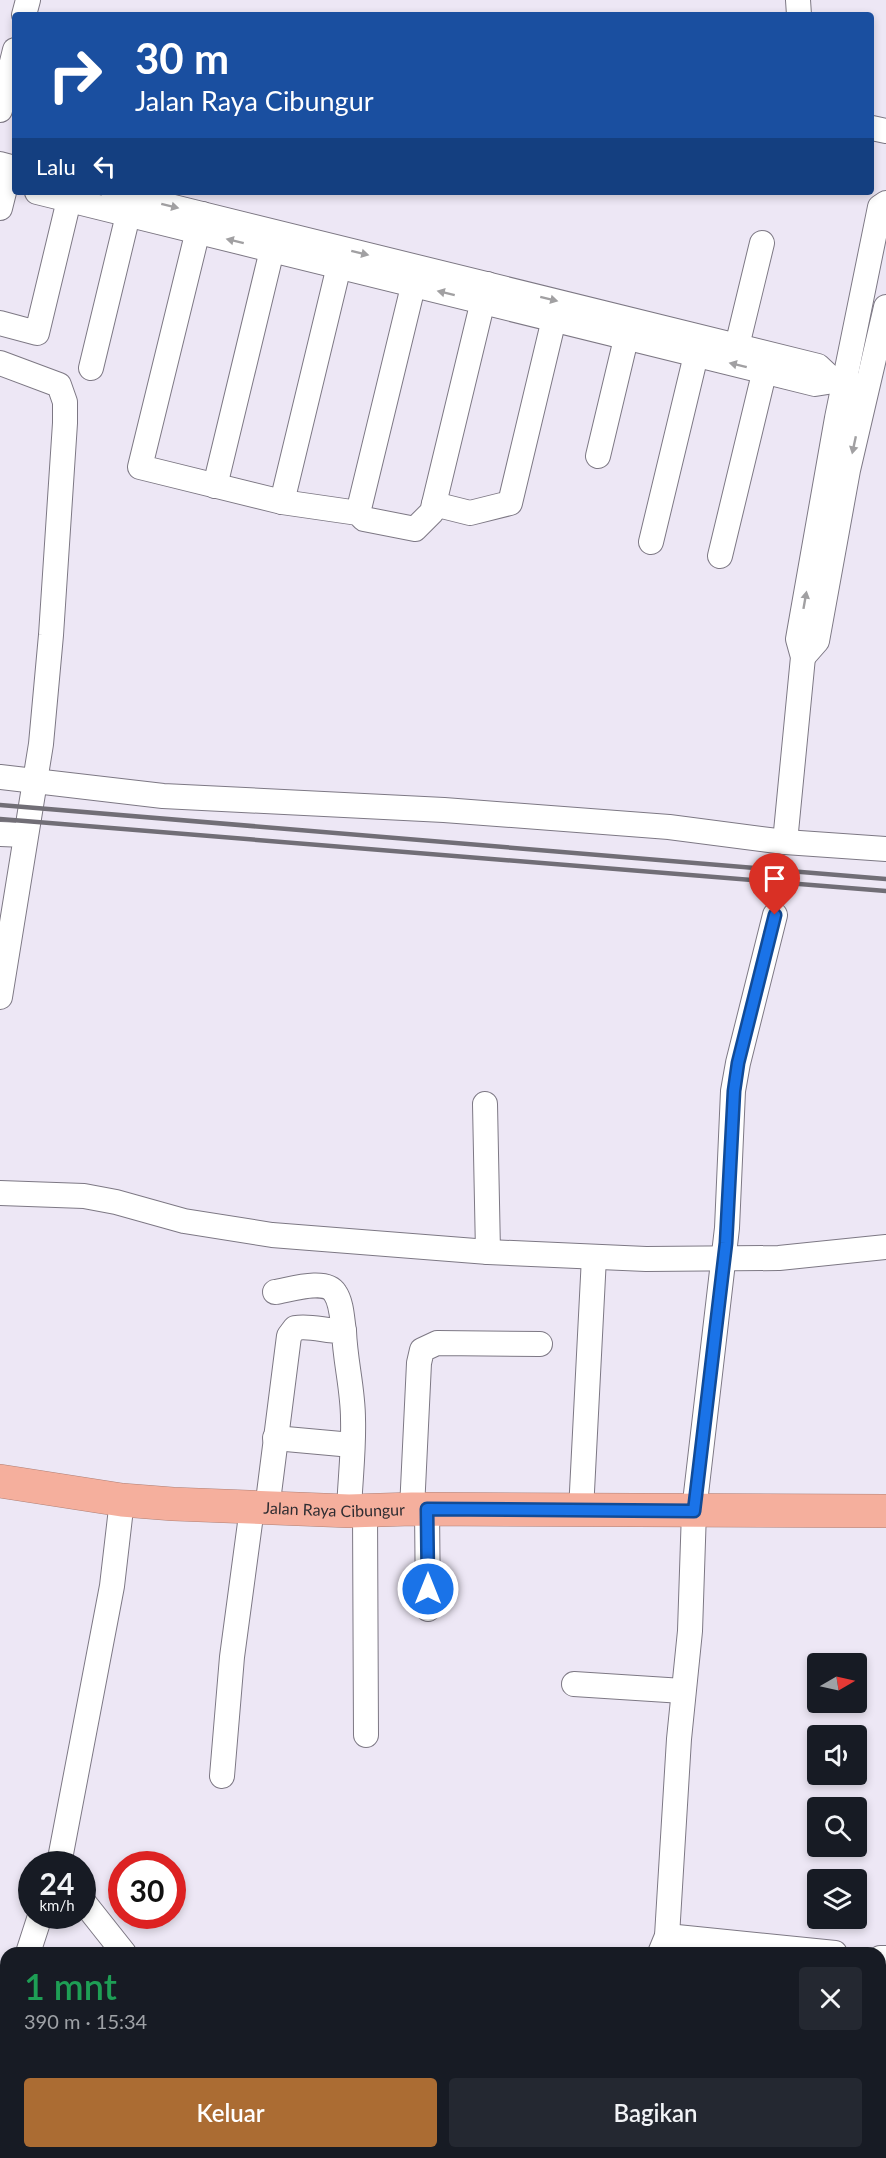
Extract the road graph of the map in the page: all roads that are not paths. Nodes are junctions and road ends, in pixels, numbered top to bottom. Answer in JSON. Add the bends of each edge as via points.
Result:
{"nodes":[{"id":1,"x":12,"y":62,"type":"edge"},
{"id":2,"x":0,"y":110,"type":"edge"},
{"id":3,"x":7,"y":177,"type":"edge"},
{"id":4,"x":49,"y":195,"type":"edge"},
{"id":5,"x":121,"y":195,"type":"edge"},
{"id":6,"x":69,"y":200,"type":"junction"},
{"id":7,"x":886,"y":203,"type":"edge"},
{"id":8,"x":0,"y":208,"type":"edge"},
{"id":9,"x":128,"y":215,"type":"junction"},
{"id":10,"x":200,"y":223,"type":"junction"},
{"id":11,"x":762,"y":243,"type":"dead end"},
{"id":12,"x":272,"y":250,"type":"junction"},
{"id":13,"x":339,"y":266,"type":"junction"},
{"id":14,"x":416,"y":276,"type":"junction"},
{"id":15,"x":484,"y":293,"type":"junction"},
{"id":16,"x":886,"y":307,"type":"edge"},
{"id":17,"x":554,"y":320,"type":"junction"},
{"id":18,"x":0,"y":323,"type":"edge"},
{"id":19,"x":629,"y":328,"type":"junction"},
{"id":20,"x":737,"y":346,"type":"junction"},
{"id":21,"x":696,"y":355,"type":"junction"},
{"id":22,"x":766,"y":362,"type":"junction"},
{"id":23,"x":0,"y":363,"type":"edge"},
{"id":24,"x":92,"y":368,"type":"dead end"},
{"id":25,"x":849,"y":384,"type":"junction"},
{"id":26,"x":598,"y":456,"type":"dead end"},
{"id":27,"x":215,"y":486,"type":"junction"},
{"id":28,"x":282,"y":502,"type":"junction"},
{"id":29,"x":434,"y":504,"type":"junction"},
{"id":30,"x":358,"y":513,"type":"junction"},
{"id":31,"x":651,"y":542,"type":"dead end"},
{"id":32,"x":720,"y":556,"type":"dead end"},
{"id":33,"x":0,"y":777,"type":"edge"},
{"id":34,"x":35,"y":781,"type":"junction"},
{"id":35,"x":0,"y":834,"type":"edge"},
{"id":36,"x":25,"y":835,"type":"junction"},
{"id":37,"x":785,"y":842,"type":"junction"},
{"id":38,"x":886,"y":849,"type":"edge"},
{"id":39,"x":775,"y":915,"type":"road end"},
{"id":40,"x":0,"y":997,"type":"edge"},
{"id":41,"x":485,"y":1104,"type":"dead end"},
{"id":42,"x":0,"y":1193,"type":"edge"},
{"id":43,"x":886,"y":1247,"type":"edge"},
{"id":44,"x":488,"y":1252,"type":"junction"},
{"id":45,"x":594,"y":1257,"type":"junction"},
{"id":46,"x":724,"y":1258,"type":"junction"},
{"id":47,"x":274,"y":1292,"type":"dead end"},
{"id":48,"x":344,"y":1331,"type":"junction"},
{"id":49,"x":540,"y":1344,"type":"dead end"},
{"id":50,"x":275,"y":1438,"type":"junction"},
{"id":51,"x":352,"y":1445,"type":"junction"},
{"id":52,"x":0,"y":1481,"type":"edge"},
{"id":53,"x":122,"y":1500,"type":"junction"},
{"id":54,"x":260,"y":1508,"type":"junction"},
{"id":55,"x":419,"y":1509,"type":"junction"},
{"id":56,"x":357,"y":1511,"type":"junction"},
{"id":57,"x":581,"y":1511,"type":"junction"},
{"id":58,"x":694,"y":1511,"type":"junction"},
{"id":59,"x":886,"y":1511,"type":"edge"},
{"id":60,"x":428,"y":1609,"type":"dead end"},
{"id":61,"x":574,"y":1684,"type":"dead end"},
{"id":62,"x":683,"y":1691,"type":"junction"},
{"id":63,"x":366,"y":1735,"type":"dead end"},
{"id":64,"x":222,"y":1776,"type":"dead end"},
{"id":65,"x":61,"y":1851,"type":"edge"},
{"id":66,"x":96,"y":1918,"type":"edge"},
{"id":67,"x":36,"y":1929,"type":"edge"},
{"id":68,"x":664,"y":1944,"type":"edge"},
{"id":69,"x":30,"y":1947,"type":"edge"},
{"id":70,"x":119,"y":1947,"type":"edge"},
{"id":71,"x":721,"y":1947,"type":"edge"}],
"edges":[{"from":1,"to":2,"type":"street"},
{"from":3,"to":8,"type":"street"},
{"from":4,"to":6,"type":"street"},
{"from":5,"to":10,"type":"street","one_way":true},
{"from":6,"to":9,"type":"street"},
{"from":6,"to":18,"type":"street","via":[[38,333]]},
{"from":7,"to":25,"type":"street","via":[[880,207]]},
{"from":9,"to":10,"type":"street"},
{"from":9,"to":24,"type":"street"},
{"from":12,"to":10,"type":"street","one_way":true},
{"from":10,"to":14,"type":"street","one_way":true},
{"from":10,"to":27,"type":"street","via":[[140,467]]},
{"from":11,"to":20,"type":"street"},
{"from":12,"to":13,"type":"street"},
{"from":12,"to":27,"type":"street"},
{"from":13,"to":14,"type":"street"},
{"from":13,"to":28,"type":"street"},
{"from":14,"to":15,"type":"street"},
{"from":14,"to":30,"type":"street"},
{"from":15,"to":17,"type":"street"},
{"from":15,"to":19,"type":"street","one_way":true},
{"from":15,"to":29,"type":"street"},
{"from":16,"to":25,"type":"street"},
{"from":17,"to":19,"type":"street"},
{"from":17,"to":29,"type":"street","via":[[510,503],[470,513]]},
{"from":19,"to":20,"type":"street"},
{"from":19,"to":21,"type":"street"},
{"from":19,"to":26,"type":"street"},
{"from":20,"to":22,"type":"street"},
{"from":22,"to":21,"type":"street","one_way":true},
{"from":21,"to":31,"type":"street"},
{"from":22,"to":25,"type":"street","via":[[815,384]]},
{"from":22,"to":32,"type":"street"},
{"from":23,"to":34,"type":"street","via":[[59,386],[65,402],[51,634]]},
{"from":25,"to":37,"type":"street","via":[[817,641],[803,657]]},
{"from":27,"to":28,"type":"street"},
{"from":28,"to":30,"type":"street"},
{"from":29,"to":30,"type":"street","via":[[432,512],[415,529],[364,519]]},
{"from":33,"to":34,"type":"street"},
{"from":34,"to":36,"type":"street"},
{"from":34,"to":37,"type":"street","via":[[193,798],[444,810],[659,826]]},
{"from":35,"to":36,"type":"street"},
{"from":36,"to":40,"type":"street"},
{"from":37,"to":38,"type":"street"},
{"from":39,"to":46,"type":"street","via":[[735,1082]]},
{"from":41,"to":44,"type":"street"},
{"from":42,"to":44,"type":"street","via":[[84,1196],[184,1221],[272,1235]]},
{"from":43,"to":46,"type":"street","via":[[779,1258]]},
{"from":44,"to":45,"type":"street"},
{"from":45,"to":46,"type":"street"},
{"from":45,"to":57,"type":"street"},
{"from":46,"to":58,"type":"street"},
{"from":47,"to":48,"type":"street","via":[[321,1286],[332,1289]]},
{"from":48,"to":50,"type":"street","via":[[305,1326],[296,1328],[289,1336]]},
{"from":48,"to":51,"type":"street","via":[[350,1373]]},
{"from":49,"to":55,"type":"street","via":[[437,1343],[422,1350]]},
{"from":50,"to":51,"type":"street"},
{"from":50,"to":54,"type":"street"},
{"from":51,"to":56,"type":"street"},
{"from":52,"to":53,"type":"highway","name":"Jalan Raya Cibungur"},
{"from":53,"to":54,"type":"highway","name":"Jalan Raya Cibungur"},
{"from":53,"to":65,"type":"street","via":[[112,1586]]},
{"from":54,"to":56,"type":"highway","name":"Jalan Raya Cibungur"},
{"from":54,"to":64,"type":"street","via":[[232,1657]]},
{"from":55,"to":56,"type":"highway","name":"Jalan Raya Cibungur"},
{"from":55,"to":57,"type":"highway","name":"Jalan Raya Cibungur"},
{"from":55,"to":60,"type":"street"},
{"from":56,"to":63,"type":"street"},
{"from":57,"to":58,"type":"highway","name":"Jalan Raya Cibungur"},
{"from":58,"to":59,"type":"highway","name":"Jalan Raya Cibungur"},
{"from":58,"to":62,"type":"street","via":[[690,1631]]},
{"from":61,"to":62,"type":"street"},
{"from":62,"to":68,"type":"street"},
{"from":66,"to":70,"type":"street"},
{"from":67,"to":69,"type":"street"},
{"from":68,"to":71,"type":"street"}]}
